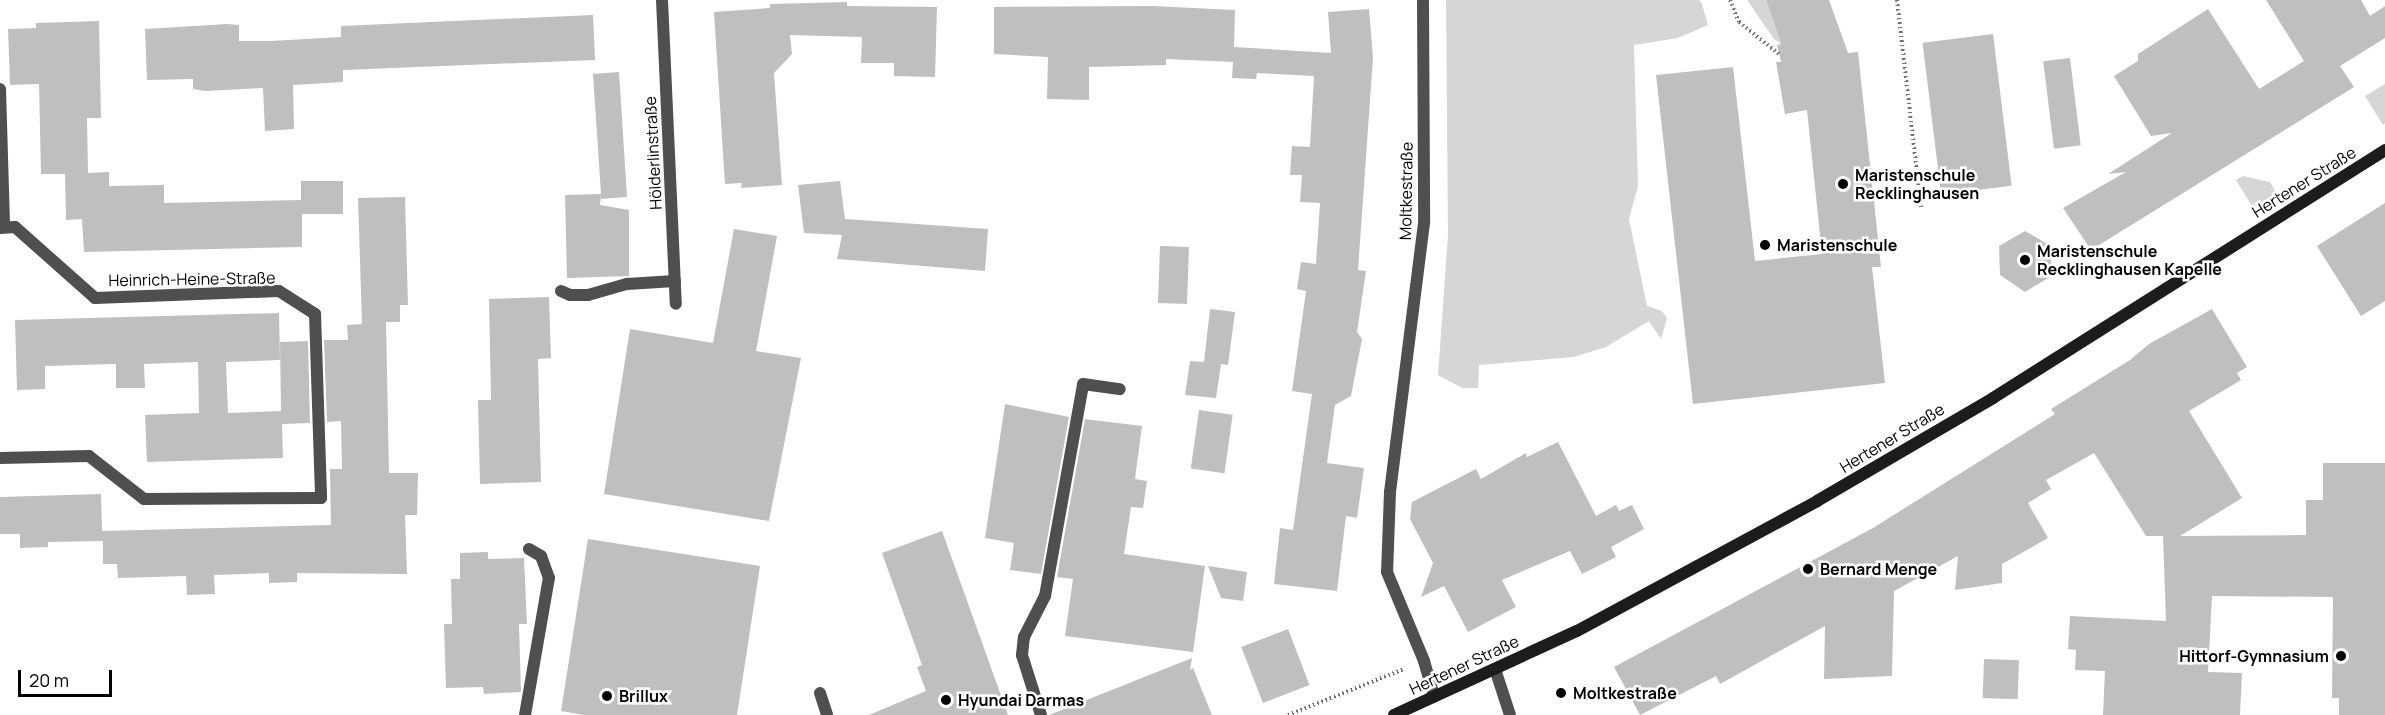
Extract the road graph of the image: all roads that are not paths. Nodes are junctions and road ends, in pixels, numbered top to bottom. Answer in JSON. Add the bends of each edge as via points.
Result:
{"nodes":[{"id":1,"x":662,"y":0,"type":"edge"},
{"id":2,"x":1423,"y":0,"type":"edge"},
{"id":3,"x":0,"y":88,"type":"edge"},
{"id":4,"x":2385,"y":150,"type":"edge"},
{"id":5,"x":2,"y":227,"type":"edge"},
{"id":6,"x":675,"y":281,"type":"junction"},
{"id":7,"x":561,"y":291,"type":"dead end"},
{"id":8,"x":676,"y":304,"type":"dead end"},
{"id":9,"x":1120,"y":389,"type":"dead end"},
{"id":10,"x":0,"y":458,"type":"edge"},
{"id":11,"x":529,"y":549,"type":"dead end"},
{"id":12,"x":1495,"y":669,"type":"junction"},
{"id":13,"x":820,"y":693,"type":"dead end"},
{"id":14,"x":1434,"y":697,"type":"junction"},
{"id":15,"x":525,"y":715,"type":"edge"},
{"id":16,"x":826,"y":715,"type":"edge"},
{"id":17,"x":1041,"y":715,"type":"edge"},
{"id":18,"x":1394,"y":715,"type":"edge"},
{"id":19,"x":1409,"y":715,"type":"edge"},
{"id":20,"x":1510,"y":715,"type":"edge"}],
"edges":[{"from":1,"to":6,"type":"street","name":"Hölderlinstraße"},
{"from":2,"to":14,"type":"street","name":"Moltkestraße","via":[[1424,223],[1390,492],[1387,572],[1424,661]]},
{"from":3,"to":5,"type":"street","name":"Heinrich-Heine-Straße"},
{"from":4,"to":12,"type":"main road","name":"Hertener Straße","via":[[1992,398],[1828,495],[1577,631]]},
{"from":5,"to":10,"type":"street","name":"Heinrich-Heine-Straße","via":[[15,227],[95,297],[279,291],[315,314],[321,498],[144,499],[89,456]]},
{"from":6,"to":7,"type":"street","via":[[627,284],[588,295]]},
{"from":6,"to":8,"type":"street","name":"Hölderlinstraße"},
{"from":9,"to":17,"type":"street","via":[[1083,384],[1045,596],[1024,637],[1022,655]]},
{"from":11,"to":15,"type":"street","via":[[541,556],[549,578]]},
{"from":12,"to":14,"type":"main road","name":"Hertener Straße"},
{"from":12,"to":20,"type":"street"},
{"from":13,"to":16,"type":"street"},
{"from":14,"to":18,"type":"main road","name":"Hertener Straße"},
{"from":14,"to":19,"type":"main road"}]}
